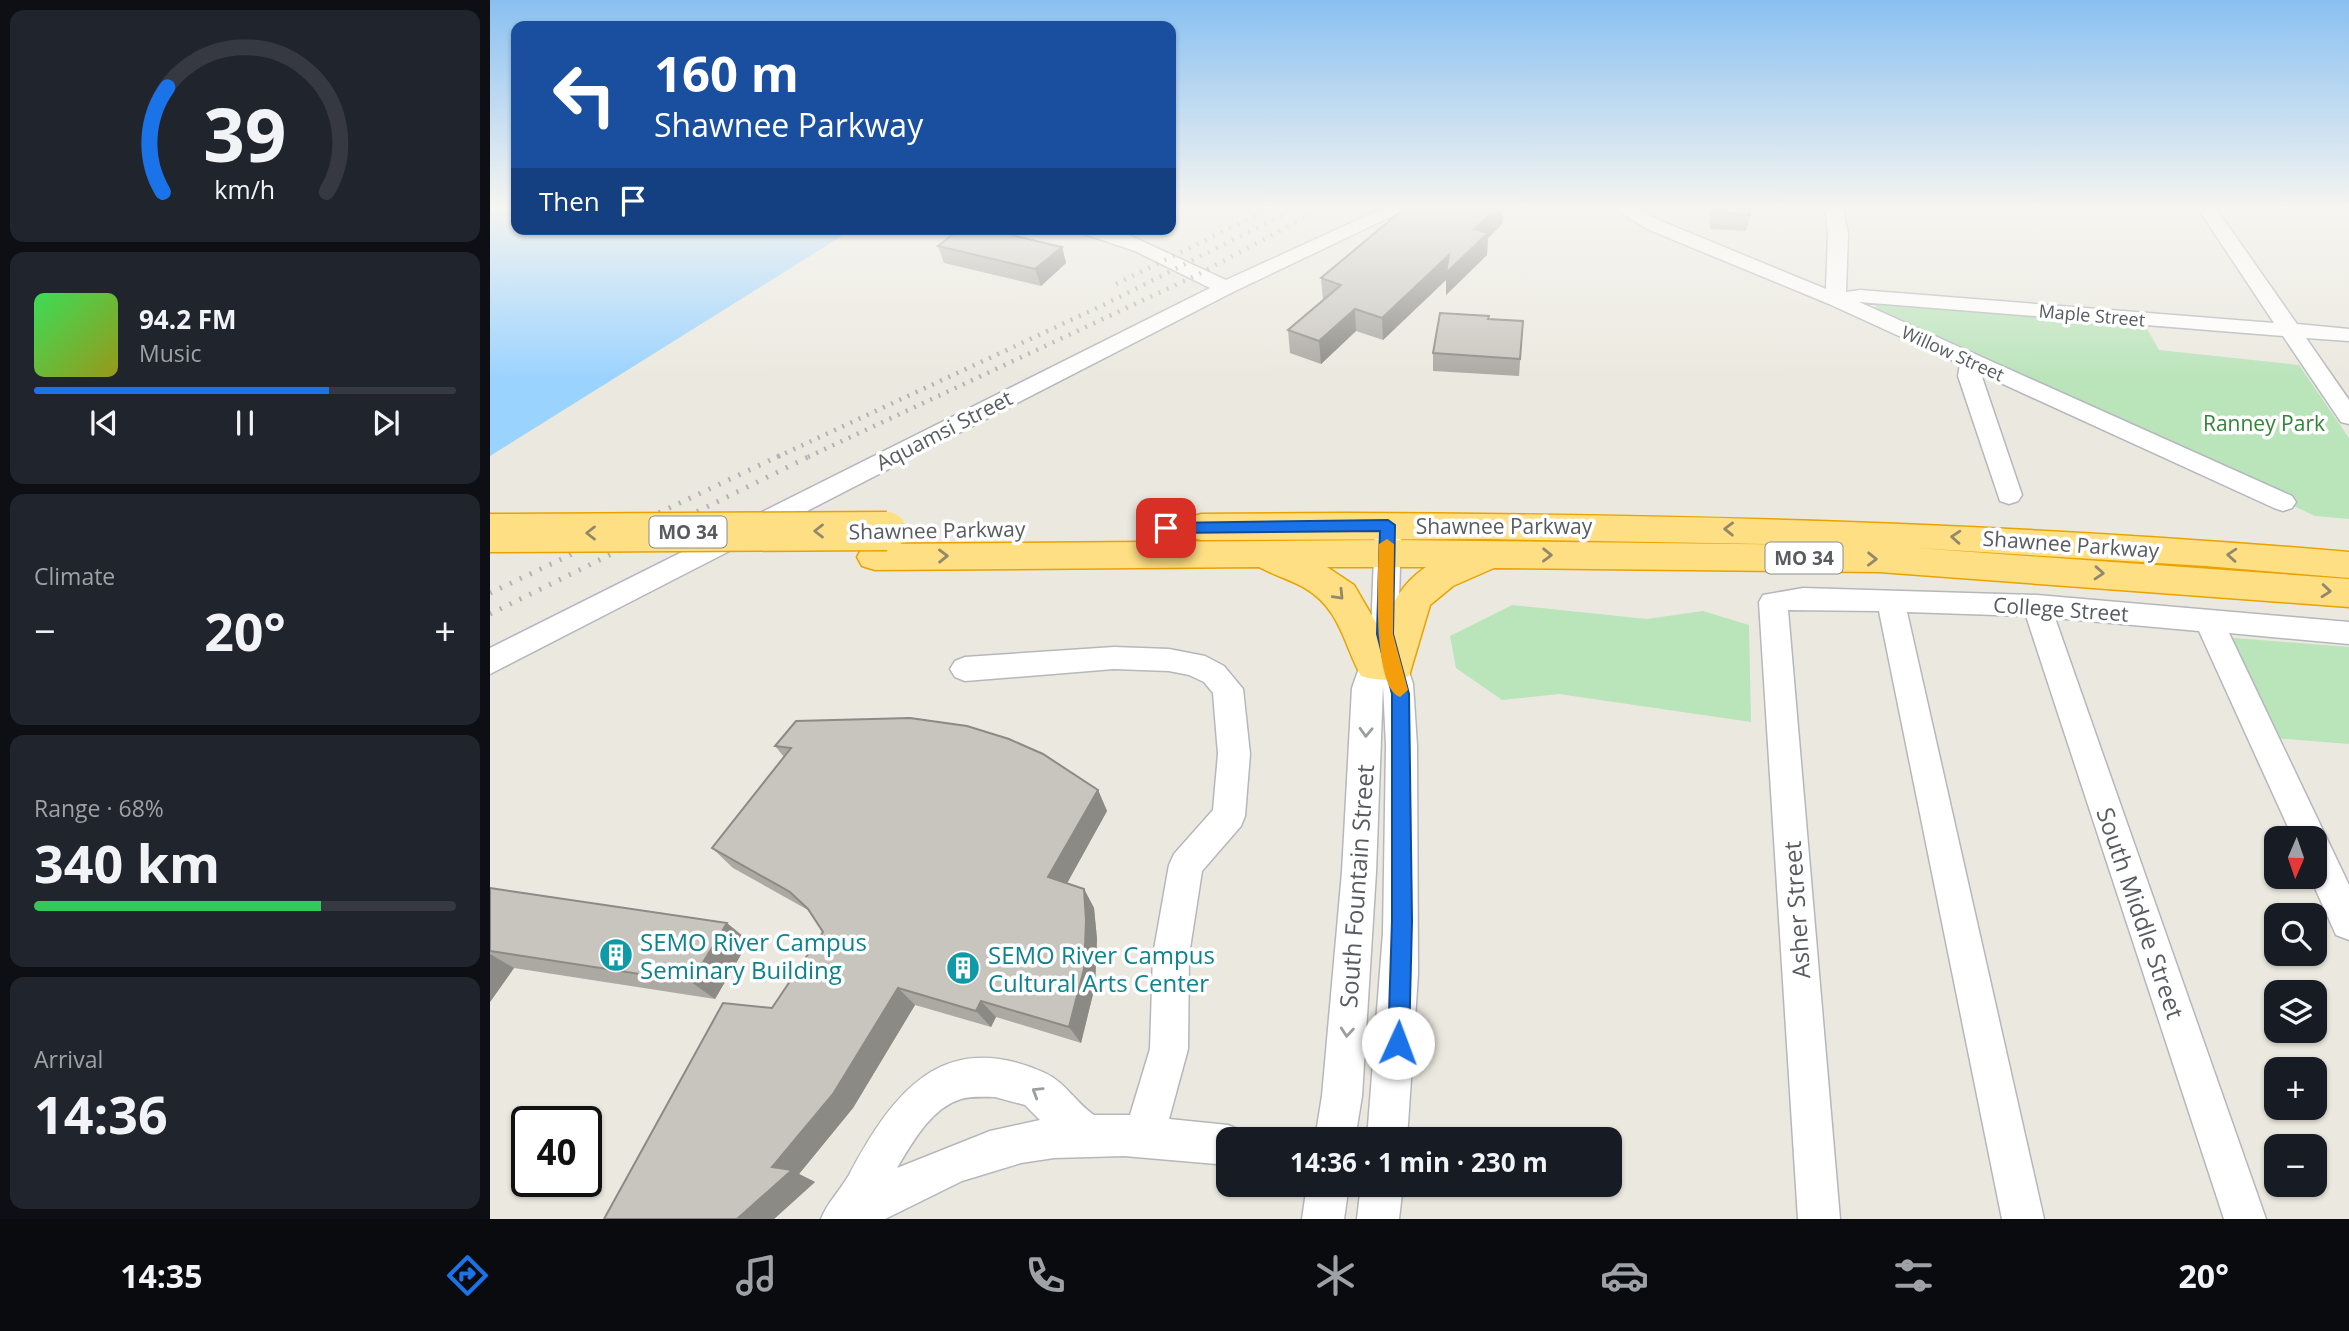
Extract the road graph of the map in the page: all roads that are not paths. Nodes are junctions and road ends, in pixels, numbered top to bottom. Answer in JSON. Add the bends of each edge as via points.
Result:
{"nodes":[{"id":1,"x":1183,"y":264,"type":"edge"},
{"id":2,"x":1278,"y":264,"type":"edge"},
{"id":3,"x":1748,"y":264,"type":"edge"},
{"id":4,"x":1837,"y":264,"type":"edge"},
{"id":5,"x":2244,"y":264,"type":"edge"},
{"id":6,"x":1226,"y":288,"type":"junction"},
{"id":7,"x":1836,"y":300,"type":"junction"},
{"id":8,"x":2288,"y":330,"type":"junction"},
{"id":9,"x":2349,"y":335,"type":"edge"},
{"id":10,"x":1971,"y":362,"type":"junction"},
{"id":11,"x":2349,"y":417,"type":"edge"},
{"id":12,"x":2009,"y":495,"type":"dead end"},
{"id":13,"x":2283,"y":502,"type":"dead end"},
{"id":14,"x":490,"y":533,"type":"edge"},
{"id":15,"x":1387,"y":539,"type":"junction"},
{"id":16,"x":881,"y":544,"type":"junction"},
{"id":17,"x":1258,"y":554,"type":"junction"},
{"id":18,"x":1494,"y":554,"type":"junction"},
{"id":19,"x":490,"y":560,"type":"edge"},
{"id":20,"x":2349,"y":565,"type":"edge"},
{"id":21,"x":2349,"y":593,"type":"edge"},
{"id":22,"x":1892,"y":601,"type":"junction"},
{"id":23,"x":1773,"y":602,"type":"joint"},
{"id":24,"x":2037,"y":606,"type":"junction"},
{"id":25,"x":2208,"y":620,"type":"junction"},
{"id":26,"x":2349,"y":633,"type":"edge"},
{"id":27,"x":1385,"y":655,"type":"junction"},
{"id":28,"x":490,"y":662,"type":"edge"},
{"id":29,"x":965,"y":669,"type":"dead end"},
{"id":30,"x":2304,"y":826,"type":"edge"},
{"id":31,"x":2328,"y":878,"type":"edge"},
{"id":32,"x":2349,"y":923,"type":"edge"},
{"id":33,"x":1337,"y":1127,"type":"edge"},
{"id":34,"x":1388,"y":1127,"type":"edge"},
{"id":35,"x":1090,"y":1135,"type":"junction"},
{"id":36,"x":1143,"y":1139,"type":"junction"},
{"id":37,"x":1216,"y":1144,"type":"edge"},
{"id":38,"x":1326,"y":1197,"type":"edge"},
{"id":39,"x":1381,"y":1197,"type":"edge"},
{"id":40,"x":846,"y":1217,"type":"edge"},
{"id":41,"x":1323,"y":1219,"type":"edge"},
{"id":42,"x":1378,"y":1219,"type":"edge"},
{"id":43,"x":1819,"y":1219,"type":"edge"},
{"id":44,"x":2023,"y":1219,"type":"edge"},
{"id":45,"x":2245,"y":1219,"type":"edge"}],
"edges":[{"from":1,"to":6,"type":"street"},
{"from":2,"to":6,"type":"street","name":"Aquamsi Street"},
{"from":3,"to":7,"type":"street","name":"Willow Street"},
{"from":4,"to":7,"type":"street"},
{"from":5,"to":8,"type":"street"},
{"from":6,"to":28,"type":"street","name":"Aquamsi Street"},
{"from":7,"to":8,"type":"street","name":"Maple Street","via":[[1860,296]]},
{"from":7,"to":10,"type":"street","name":"Willow Street"},
{"from":8,"to":9,"type":"street","name":"Maple Street"},
{"from":8,"to":11,"type":"street"},
{"from":10,"to":12,"type":"street","via":[[1969,376]]},
{"from":10,"to":13,"type":"street","name":"Willow Street"},
{"from":16,"to":14,"type":"highway","name":"Shawnee Parkway","number":"MO 34","one_way":true,"bridge":true},
{"from":15,"to":16,"type":"highway","name":"Shawnee Parkway","number":"MO 34"},
{"from":15,"to":17,"type":"highway","name":"Shawnee Parkway","number":"MO 34"},
{"from":15,"to":18,"type":"highway","name":"Shawnee Parkway","number":"MO 34"},
{"from":20,"to":15,"type":"highway","name":"Shawnee Parkway","number":"MO 34","one_way":true,"via":[[1902,533],[1579,525]]},
{"from":15,"to":27,"type":"street","name":"South Fountain Street"},
{"from":16,"to":17,"type":"highway","name":"Shawnee Parkway","number":"MO 34","one_way":true},
{"from":16,"to":19,"type":"highway","name":"Shawnee Parkway","number":"MO 34"},
{"from":17,"to":27,"type":"highway","one_way":true,"via":[[1307,572],[1338,590]]},
{"from":18,"to":21,"type":"highway","name":"Shawnee Parkway","number":"MO 34","one_way":true,"via":[[1879,559]]},
{"from":18,"to":27,"type":"highway","via":[[1450,570],[1421,589]]},
{"from":22,"to":23,"type":"street","name":"College Street","via":[[1803,598]]},
{"from":22,"to":24,"type":"street","name":"College Street"},
{"from":22,"to":44,"type":"street"},
{"from":23,"to":43,"type":"street","name":"Asher Street"},
{"from":24,"to":25,"type":"street","name":"College Street"},
{"from":24,"to":45,"type":"street","name":"South Middle Street"},
{"from":25,"to":26,"type":"street","name":"College Street"},
{"from":25,"to":30,"type":"street"},
{"from":27,"to":33,"type":"street","name":"South Fountain Street","one_way":true,"via":[[1367,688],[1359,872]]},
{"from":27,"to":34,"type":"street","name":"South Fountain Street","via":[[1401,694],[1402,921],[1398,1043]]},
{"from":29,"to":36,"type":"street","via":[[1114,658],[1168,660],[1195,664],[1214,674],[1228,690],[1234,754],[1229,816],[1186,865],[1171,955],[1169,1049]]},
{"from":31,"to":32,"type":"street"},
{"from":35,"to":36,"type":"street"},
{"from":35,"to":40,"type":"street","via":[[1021,1142],[957,1160]]},
{"from":35,"to":40,"type":"street","one_way":true,"via":[[1034,1087],[982,1077],[955,1080],[930,1091],[912,1107]]},
{"from":36,"to":37,"type":"street"},
{"from":38,"to":41,"type":"street"},
{"from":39,"to":42,"type":"street"}]}
